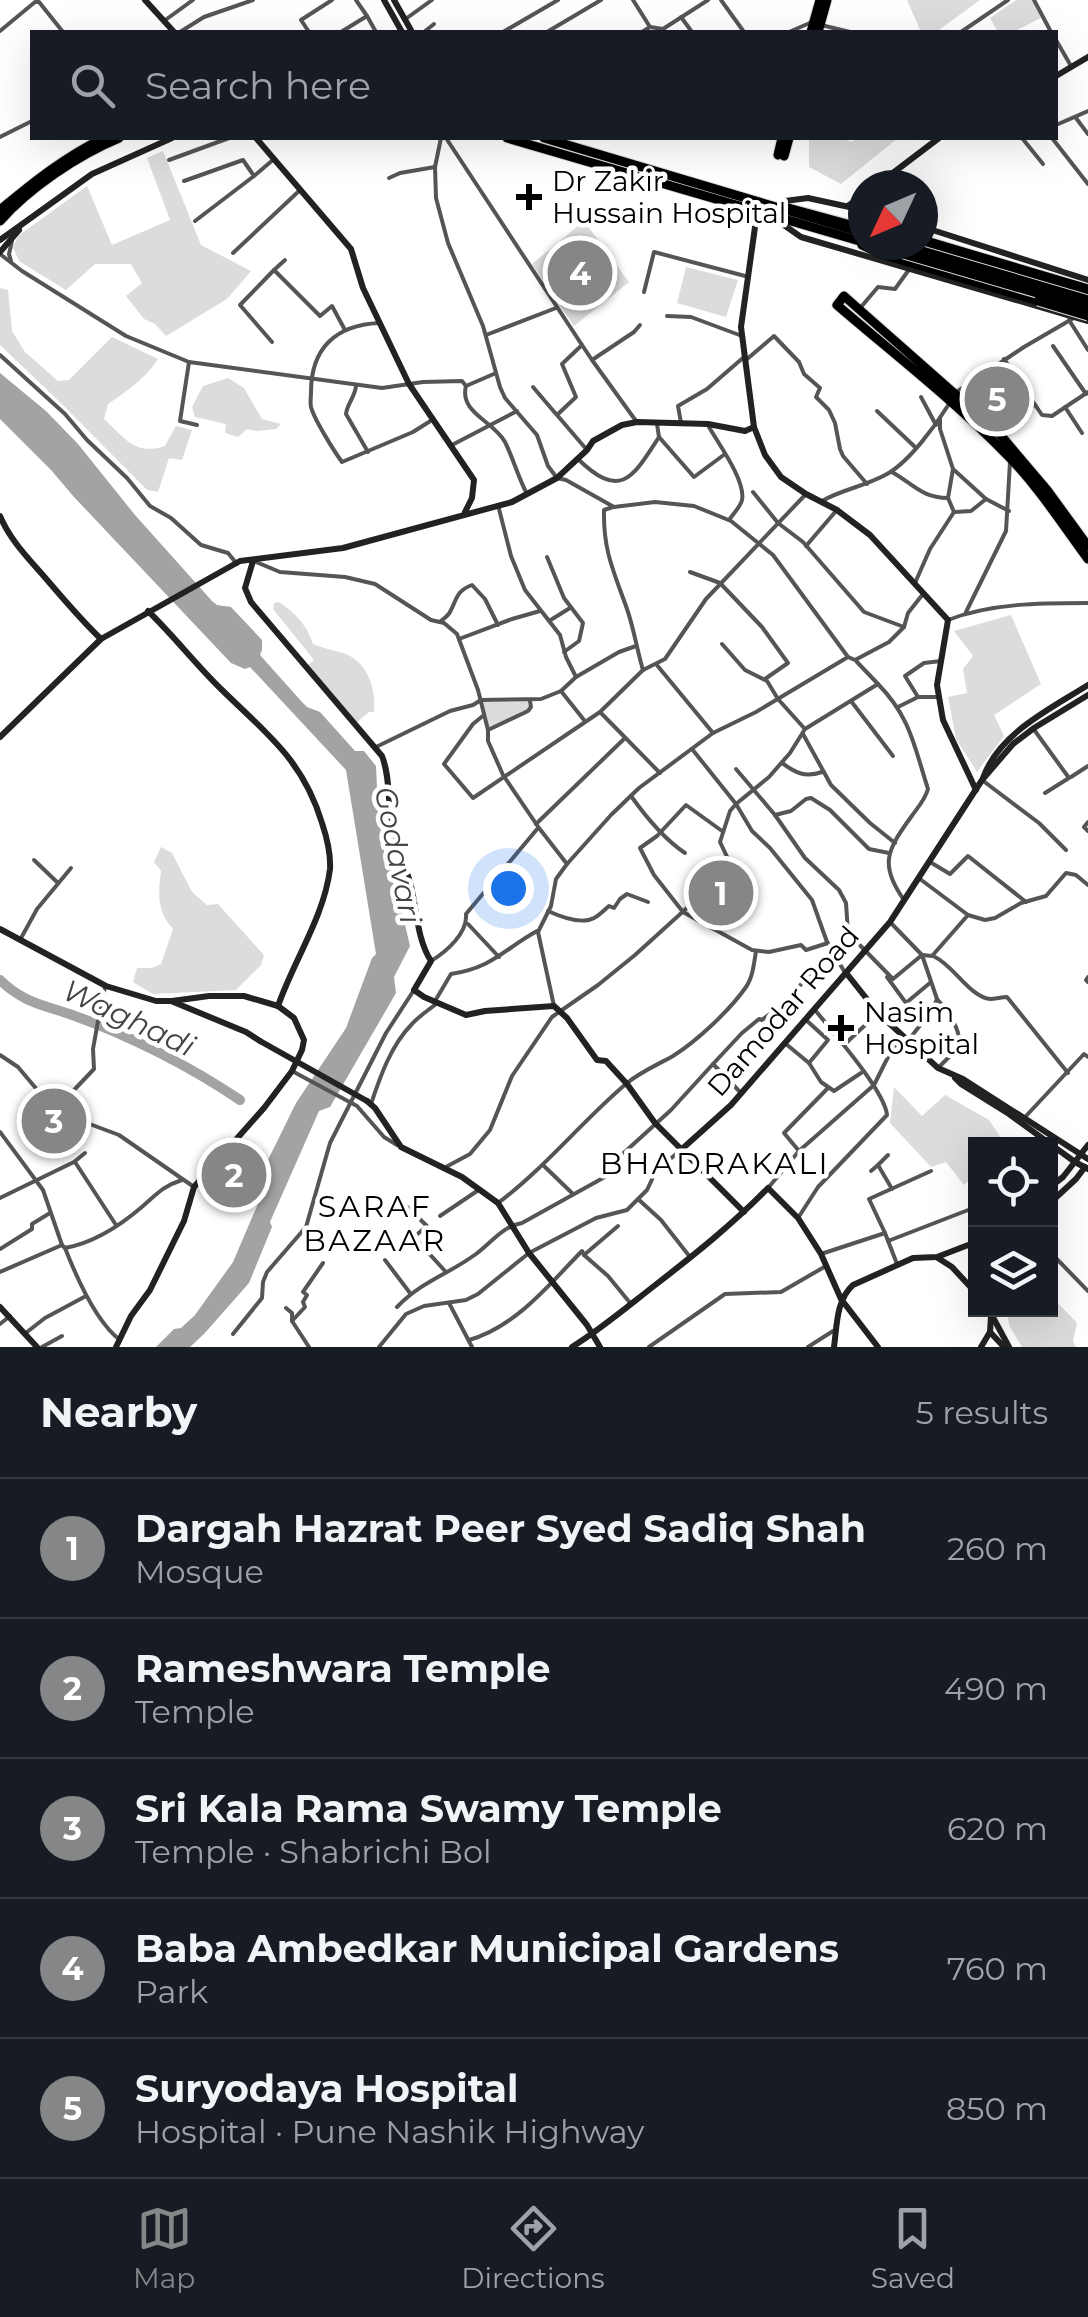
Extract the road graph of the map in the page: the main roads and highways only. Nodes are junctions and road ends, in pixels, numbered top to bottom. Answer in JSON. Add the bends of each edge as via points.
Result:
{"nodes":[{"id":1,"x":823,"y":0,"type":"edge"},
{"id":2,"x":816,"y":28,"type":"edge"},
{"id":3,"x":100,"y":140,"type":"edge"},
{"id":4,"x":114,"y":140,"type":"edge"},
{"id":5,"x":515,"y":140,"type":"edge"},
{"id":6,"x":551,"y":140,"type":"edge"},
{"id":7,"x":785,"y":140,"type":"edge"},
{"id":8,"x":781,"y":156,"type":"dead end"},
{"id":9,"x":786,"y":203,"type":"road end"},
{"id":10,"x":0,"y":208,"type":"edge"},
{"id":11,"x":0,"y":221,"type":"edge"},
{"id":12,"x":778,"y":221,"type":"road end"},
{"id":13,"x":848,"y":225,"type":"edge"},
{"id":14,"x":848,"y":226,"type":"edge"},
{"id":15,"x":848,"y":239,"type":"edge"},
{"id":16,"x":848,"y":239,"type":"edge"},
{"id":17,"x":938,"y":246,"type":"edge"},
{"id":18,"x":938,"y":247,"type":"edge"},
{"id":19,"x":938,"y":255,"type":"edge"},
{"id":20,"x":901,"y":260,"type":"edge"},
{"id":21,"x":914,"y":260,"type":"edge"},
{"id":22,"x":918,"y":260,"type":"edge"},
{"id":23,"x":1088,"y":296,"type":"edge"},
{"id":24,"x":1081,"y":314,"type":"edge"},
{"id":25,"x":952,"y":399,"type":"junction"},
{"id":26,"x":1088,"y":546,"type":"edge"},
{"id":27,"x":1088,"y":560,"type":"edge"}],
"edges":[{"from":1,"to":2,"type":"highway"},
{"from":3,"to":10,"type":"highway"},
{"from":4,"to":11,"type":"highway","via":[[65,168]]},
{"from":5,"to":15,"type":"highway"},
{"from":6,"to":14,"type":"highway"},
{"from":7,"to":8,"type":"highway"},
{"from":9,"to":13,"type":"main road"},
{"from":12,"to":16,"type":"main road"},
{"from":17,"to":23,"type":"highway","via":[[1044,276]]},
{"from":18,"to":23,"type":"main road"},
{"from":19,"to":23,"type":"highway","bridge":true},
{"from":20,"to":24,"type":"highway","bridge":true},
{"from":21,"to":24,"type":"main road"},
{"from":22,"to":24,"type":"highway","bridge":true},
{"from":25,"to":25,"type":"highway","via":[[841,301],[858,311]]},
{"from":25,"to":26,"type":"highway","via":[[996,431]]},
{"from":25,"to":27,"type":"highway","via":[[1040,492]]}]}
